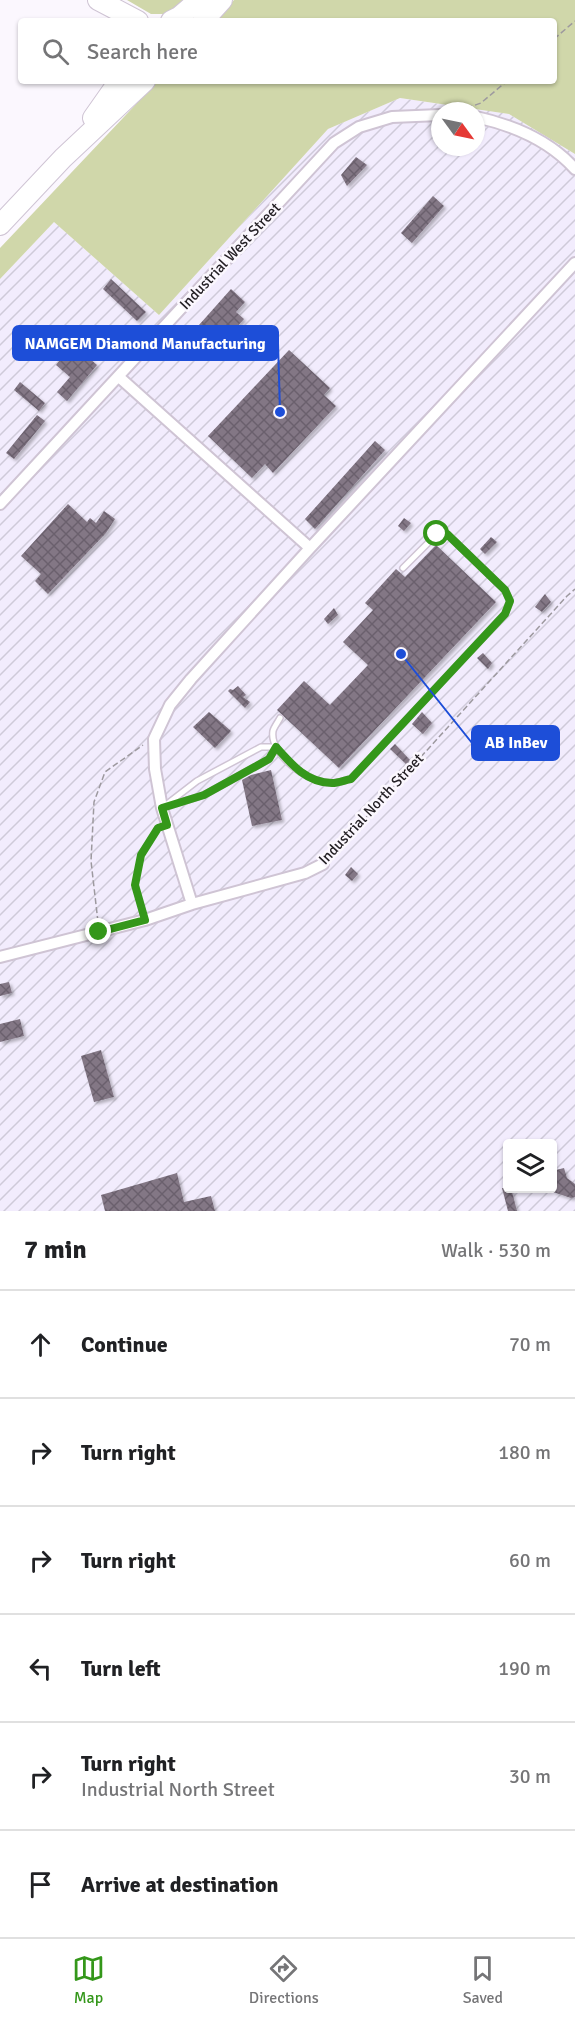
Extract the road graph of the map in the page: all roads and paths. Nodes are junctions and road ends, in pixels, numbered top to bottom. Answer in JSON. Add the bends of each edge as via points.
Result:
{"nodes":[{"id":1,"x":96,"y":0,"type":"edge"},
{"id":2,"x":199,"y":0,"type":"edge"},
{"id":3,"x":205,"y":0,"type":"edge"},
{"id":4,"x":222,"y":0,"type":"edge"},
{"id":5,"x":108,"y":18,"type":"edge"},
{"id":6,"x":132,"y":18,"type":"edge"},
{"id":7,"x":177,"y":18,"type":"edge"},
{"id":8,"x":189,"y":18,"type":"edge"},
{"id":9,"x":206,"y":18,"type":"edge"},
{"id":10,"x":575,"y":21,"type":"edge"},
{"id":11,"x":557,"y":36,"type":"edge"},
{"id":12,"x":117,"y":84,"type":"edge"},
{"id":13,"x":127,"y":84,"type":"edge"},
{"id":14,"x":142,"y":84,"type":"edge"},
{"id":15,"x":503,"y":84,"type":"edge"},
{"id":16,"x":482,"y":102,"type":"edge"},
{"id":17,"x":431,"y":115,"type":"edge"},
{"id":18,"x":485,"y":120,"type":"edge"},
{"id":19,"x":88,"y":125,"type":"junction"},
{"id":20,"x":63,"y":158,"type":"junction"},
{"id":21,"x":575,"y":169,"type":"edge"},
{"id":22,"x":0,"y":225,"type":"edge"},
{"id":23,"x":575,"y":263,"type":"edge"},
{"id":24,"x":119,"y":377,"type":"junction"},
{"id":25,"x":0,"y":504,"type":"edge"},
{"id":26,"x":310,"y":548,"type":"junction"},
{"id":27,"x":403,"y":568,"type":"dead end"},
{"id":28,"x":575,"y":590,"type":"edge"},
{"id":29,"x":280,"y":718,"type":"dead end"},
{"id":30,"x":154,"y":739,"type":"junction"},
{"id":31,"x":276,"y":747,"type":"junction"},
{"id":32,"x":162,"y":808,"type":"junction"},
{"id":33,"x":167,"y":825,"type":"junction"},
{"id":34,"x":323,"y":864,"type":"joint"},
{"id":35,"x":192,"y":904,"type":"junction"},
{"id":36,"x":145,"y":920,"type":"junction"},
{"id":37,"x":99,"y":932,"type":"junction"},
{"id":38,"x":0,"y":957,"type":"edge"}],
"edges":[{"from":1,"to":5,"type":"highway"},
{"from":1,"to":6,"type":"highway"},
{"from":2,"to":7,"type":"highway"},
{"from":3,"to":8,"type":"highway"},
{"from":4,"to":9,"type":"highway"},
{"from":10,"to":11,"type":"path"},
{"from":12,"to":19,"type":"highway"},
{"from":13,"to":19,"type":"highway"},
{"from":14,"to":20,"type":"highway"},
{"from":15,"to":16,"type":"path"},
{"from":17,"to":24,"type":"street","name":"Industrial West Street","via":[[392,117],[359,127],[334,143]]},
{"from":18,"to":21,"type":"street","via":[[530,136],[553,149]]},
{"from":19,"to":20,"type":"highway"},
{"from":20,"to":22,"type":"highway"},
{"from":23,"to":26,"type":"street"},
{"from":24,"to":25,"type":"street","name":"Industrial West Street"},
{"from":24,"to":26,"type":"street"},
{"from":26,"to":30,"type":"street","via":[[191,679],[170,705]]},
{"from":27,"to":31,"type":"lane","via":[[437,534],[447,534],[505,590],[510,601],[505,614],[351,779],[332,783],[310,778],[292,766]]},
{"from":28,"to":34,"type":"path","name":"Industrial North Street"},
{"from":29,"to":31,"type":"lane","via":[[273,730]]},
{"from":30,"to":32,"type":"street"},
{"from":30,"to":37,"type":"path","via":[[105,772],[94,802],[91,861]]},
{"from":31,"to":32,"type":"lane","via":[[261,747],[198,781]]},
{"from":31,"to":32,"type":"lane","via":[[269,759],[204,795]]},
{"from":32,"to":33,"type":"street"},
{"from":33,"to":35,"type":"street"},
{"from":33,"to":36,"type":"path","via":[[158,828],[141,855],[135,885]]},
{"from":34,"to":35,"type":"street","name":"Industrial North Street","via":[[305,873]]},
{"from":35,"to":36,"type":"street","name":"Industrial North Street"},
{"from":36,"to":37,"type":"street","name":"Industrial North Street"},
{"from":37,"to":38,"type":"street","name":"Industrial North Street"}]}
